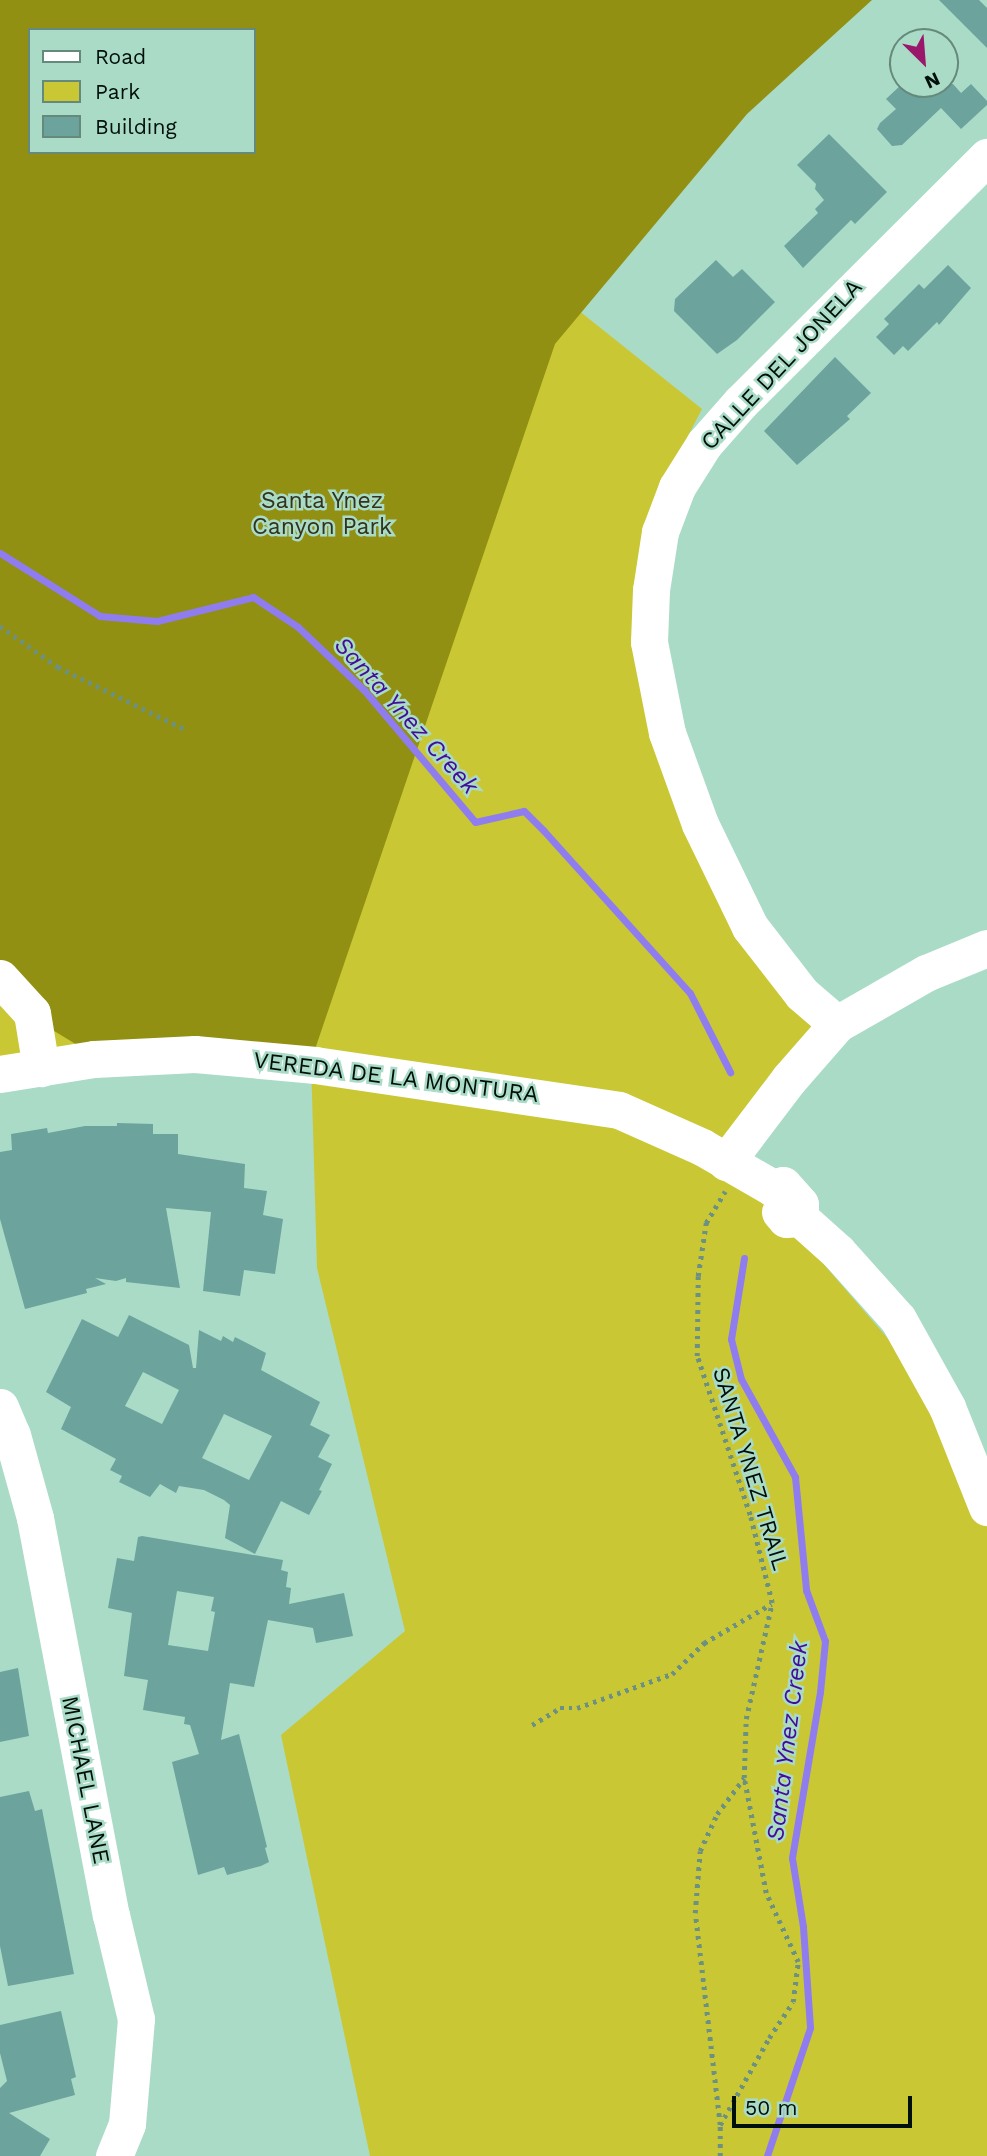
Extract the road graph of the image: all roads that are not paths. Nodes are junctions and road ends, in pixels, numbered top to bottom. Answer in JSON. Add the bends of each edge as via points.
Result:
{"nodes":[{"id":1,"x":987,"y":156,"type":"edge"},
{"id":2,"x":987,"y":948,"type":"edge"},
{"id":3,"x":4,"y":988,"type":"edge"},
{"id":4,"x":837,"y":1024,"type":"junction"},
{"id":5,"x":41,"y":1068,"type":"junction"},
{"id":6,"x":0,"y":1074,"type":"edge"},
{"id":7,"x":726,"y":1162,"type":"junction"},
{"id":8,"x":0,"y":1407,"type":"edge"},
{"id":9,"x":987,"y":1507,"type":"edge"},
{"id":10,"x":114,"y":2156,"type":"edge"}],
"edges":[{"from":1,"to":4,"type":"street","name":"CALLE DEL JONELA","via":[[740,402],[704,444],[677,487],[660,532],[649,642],[667,733],[701,824],[750,927],[802,994]]},
{"from":2,"to":4,"type":"street","via":[[926,973]]},
{"from":3,"to":5,"type":"street","via":[[32,1013]]},
{"from":4,"to":7,"type":"street"},
{"from":5,"to":6,"type":"street","name":"VEREDA DE LA MONTURA"},
{"from":5,"to":7,"type":"street","name":"VEREDA DE LA MONTURA","via":[[94,1059],[194,1054],[315,1065],[619,1110]]},
{"from":7,"to":9,"type":"street","name":"VEREDA DE LA MONTURA","via":[[773,1188],[783,1185],[800,1204],[800,1218],[838,1252],[898,1319],[947,1407]]},
{"from":8,"to":10,"type":"street","name":"MICHAEL LANE","via":[[35,1518],[111,1915],[136,2019],[127,2124]]}]}
